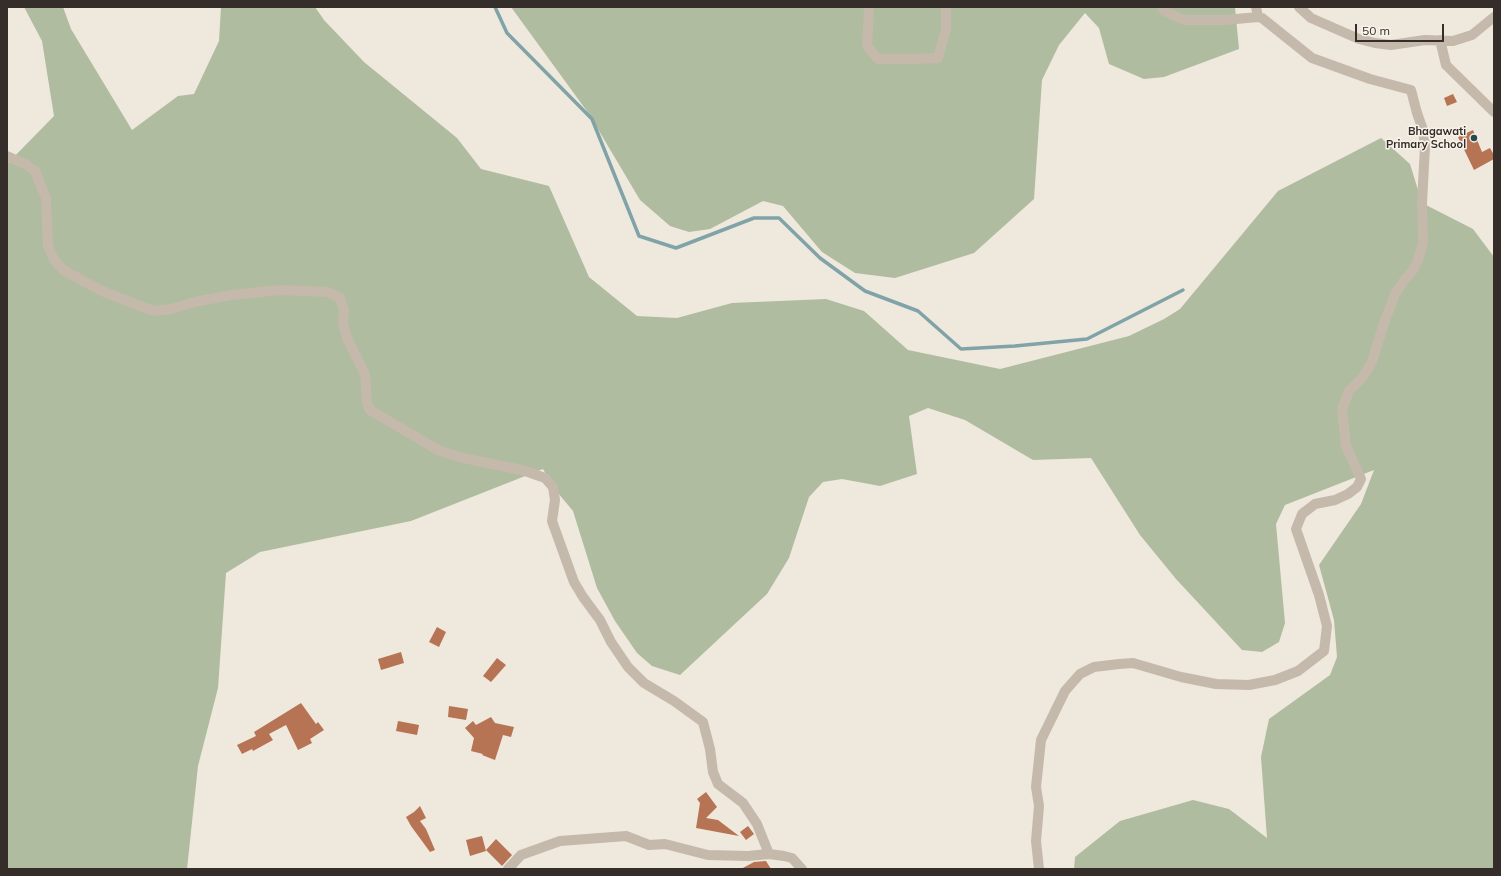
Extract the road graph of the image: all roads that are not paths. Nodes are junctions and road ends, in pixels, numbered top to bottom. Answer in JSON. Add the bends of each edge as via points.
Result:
{"nodes":[{"id":1,"x":868,"y":7,"type":"edge"},
{"id":2,"x":946,"y":7,"type":"edge"},
{"id":3,"x":1162,"y":7,"type":"edge"},
{"id":4,"x":1256,"y":7,"type":"edge"},
{"id":5,"x":1300,"y":7,"type":"edge"},
{"id":6,"x":1258,"y":17,"type":"junction"},
{"id":7,"x":1494,"y":17,"type":"edge"},
{"id":8,"x":1440,"y":40,"type":"junction"},
{"id":9,"x":1494,"y":112,"type":"edge"},
{"id":10,"x":7,"y":156,"type":"edge"},
{"id":11,"x":769,"y":854,"type":"junction"},
{"id":12,"x":508,"y":869,"type":"edge"},
{"id":13,"x":802,"y":869,"type":"edge"},
{"id":14,"x":1039,"y":869,"type":"edge"}],
"edges":[{"from":1,"to":2,"type":"street","via":[[867,46],[878,59],[938,58],[946,29]]},
{"from":3,"to":6,"type":"street","via":[[1184,20]]},
{"from":4,"to":6,"type":"street"},
{"from":5,"to":8,"type":"street","via":[[1311,18],[1375,44]]},
{"from":6,"to":14,"type":"street","via":[[1312,58],[1370,79],[1411,90],[1425,142],[1423,243],[1418,260],[1395,294],[1372,362],[1362,378],[1349,391],[1342,409],[1346,446],[1360,479],[1357,486],[1348,494],[1315,504],[1302,514],[1296,529],[1327,626],[1324,651],[1298,671],[1275,680],[1249,685],[1216,684],[1133,663],[1094,667],[1080,674],[1065,691],[1041,740],[1036,787],[1039,806],[1036,841]]},
{"from":7,"to":8,"type":"street","via":[[1472,35],[1453,41]]},
{"from":8,"to":9,"type":"street","via":[[1446,65]]},
{"from":10,"to":11,"type":"street","via":[[35,171],[46,198],[48,246],[55,261],[63,270],[102,291],[153,310],[172,309],[232,295],[280,290],[328,292],[340,298],[347,338],[365,374],[367,403],[370,410],[438,450],[545,478],[553,487],[555,500],[552,521],[574,582],[628,667],[644,683],[703,722],[713,772],[718,784],[743,804],[757,824]]},
{"from":11,"to":12,"type":"street","via":[[708,855],[665,844],[649,845],[626,836],[586,838],[560,841],[521,855]]},
{"from":11,"to":13,"type":"street","via":[[792,858]]}]}
